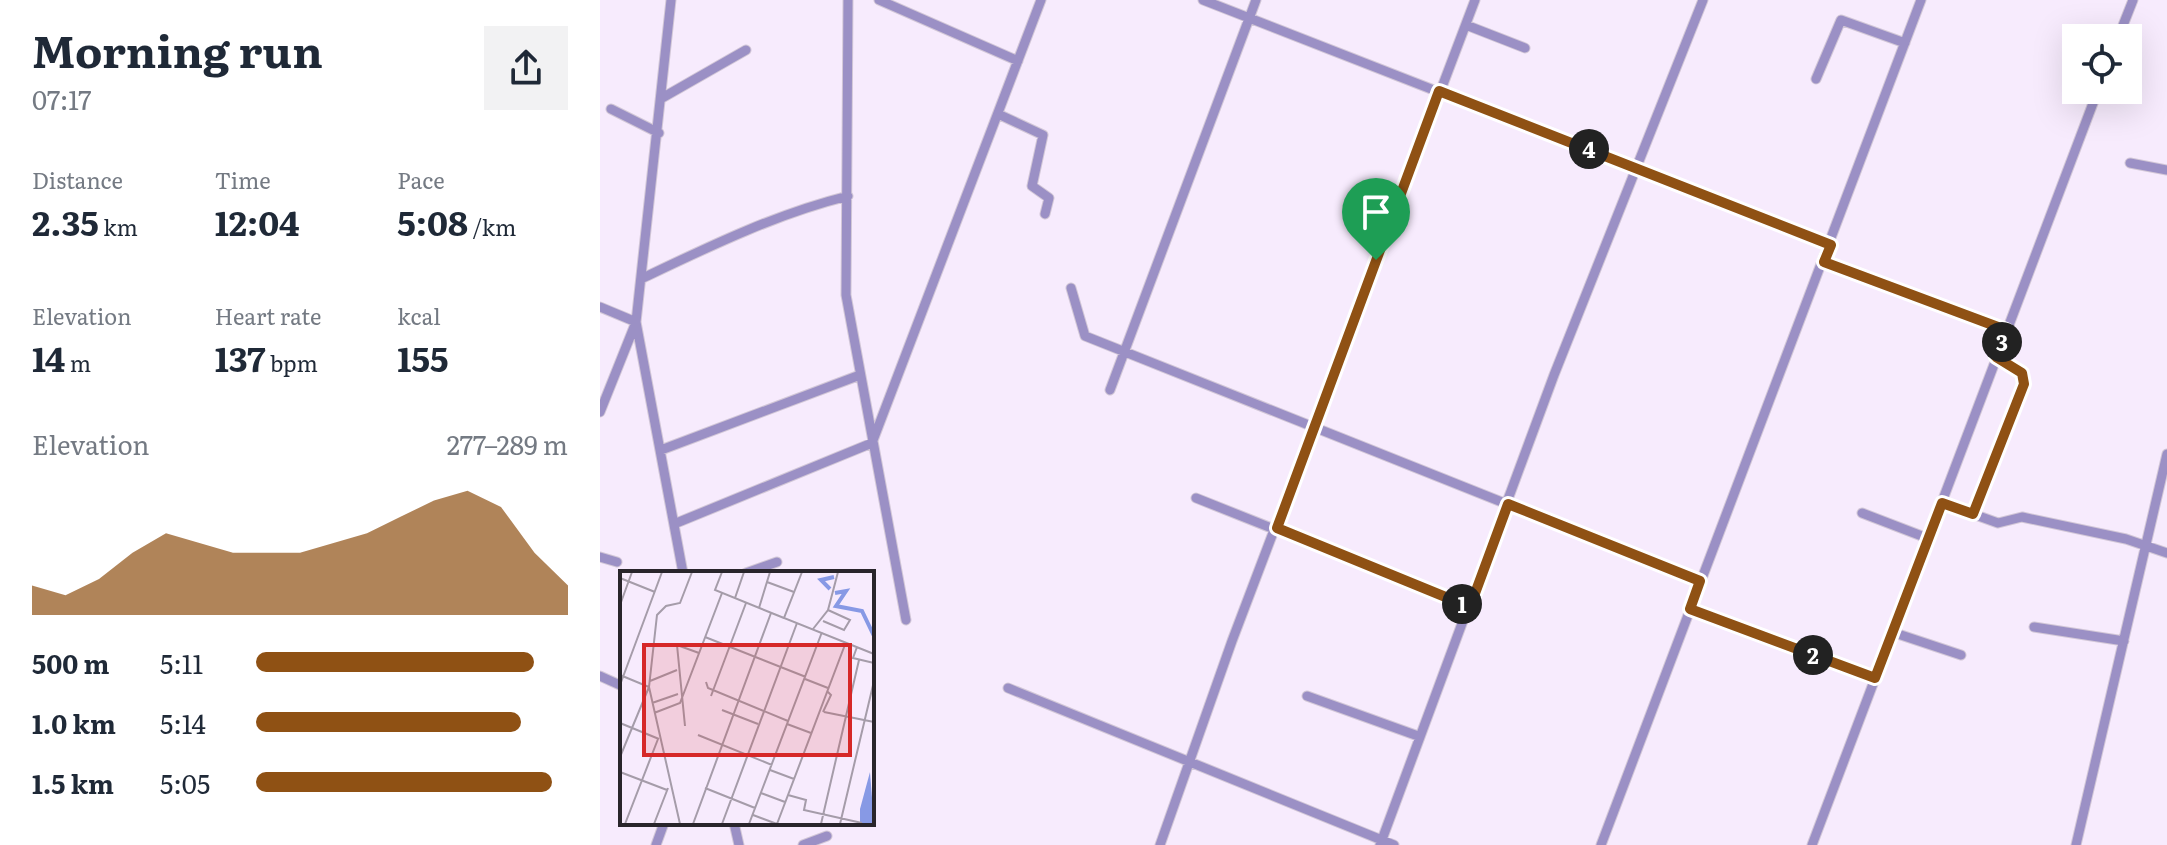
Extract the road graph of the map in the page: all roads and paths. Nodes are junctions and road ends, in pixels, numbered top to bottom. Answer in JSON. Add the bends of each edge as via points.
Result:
{"nodes":[{"id":1,"x":671,"y":0,"type":"edge"},
{"id":2,"x":848,"y":0,"type":"edge"},
{"id":3,"x":879,"y":0,"type":"edge"},
{"id":4,"x":1041,"y":0,"type":"edge"},
{"id":5,"x":1203,"y":0,"type":"edge"},
{"id":6,"x":1256,"y":0,"type":"edge"},
{"id":7,"x":1475,"y":0,"type":"edge"},
{"id":8,"x":1703,"y":0,"type":"edge"},
{"id":9,"x":1921,"y":0,"type":"edge"},
{"id":10,"x":2133,"y":0,"type":"edge"},
{"id":11,"x":1249,"y":19,"type":"junction"},
{"id":12,"x":2124,"y":24,"type":"edge"},
{"id":13,"x":1466,"y":25,"type":"junction"},
{"id":14,"x":1905,"y":43,"type":"junction"},
{"id":15,"x":1525,"y":48,"type":"dead end"},
{"id":16,"x":746,"y":50,"type":"dead end"},
{"id":17,"x":1018,"y":61,"type":"junction"},
{"id":18,"x":1816,"y":79,"type":"dead end"},
{"id":19,"x":1439,"y":91,"type":"junction"},
{"id":20,"x":662,"y":98,"type":"junction"},
{"id":21,"x":2093,"y":104,"type":"edge"},
{"id":22,"x":611,"y":109,"type":"dead end"},
{"id":23,"x":998,"y":114,"type":"junction"},
{"id":24,"x":659,"y":133,"type":"junction"},
{"id":25,"x":2130,"y":163,"type":"dead end"},
{"id":26,"x":1639,"y":168,"type":"junction"},
{"id":27,"x":2167,"y":170,"type":"edge"},
{"id":28,"x":848,"y":196,"type":"junction"},
{"id":29,"x":1045,"y":214,"type":"dead end"},
{"id":30,"x":1831,"y":245,"type":"junction"},
{"id":31,"x":1824,"y":262,"type":"junction"},
{"id":32,"x":643,"y":278,"type":"junction"},
{"id":33,"x":1071,"y":288,"type":"dead end"},
{"id":34,"x":600,"y":307,"type":"edge"},
{"id":35,"x":636,"y":322,"type":"junction"},
{"id":36,"x":2006,"y":330,"type":"junction"},
{"id":37,"x":1125,"y":353,"type":"junction"},
{"id":38,"x":1996,"y":357,"type":"junction"},
{"id":39,"x":860,"y":375,"type":"junction"},
{"id":40,"x":1110,"y":390,"type":"dead end"},
{"id":41,"x":600,"y":412,"type":"edge"},
{"id":42,"x":1313,"y":429,"type":"junction"},
{"id":43,"x":872,"y":443,"type":"junction"},
{"id":44,"x":661,"y":450,"type":"junction"},
{"id":45,"x":2167,"y":454,"type":"edge"},
{"id":46,"x":1196,"y":498,"type":"dead end"},
{"id":47,"x":1942,"y":503,"type":"junction"},
{"id":48,"x":1508,"y":504,"type":"junction"},
{"id":49,"x":1862,"y":513,"type":"dead end"},
{"id":50,"x":1973,"y":514,"type":"junction"},
{"id":51,"x":674,"y":524,"type":"junction"},
{"id":52,"x":1277,"y":528,"type":"junction"},
{"id":53,"x":1927,"y":538,"type":"junction"},
{"id":54,"x":2146,"y":549,"type":"junction"},
{"id":55,"x":2167,"y":553,"type":"edge"},
{"id":56,"x":600,"y":557,"type":"edge"},
{"id":57,"x":617,"y":562,"type":"dead end"},
{"id":58,"x":777,"y":562,"type":"dead end"},
{"id":59,"x":683,"y":571,"type":"edge"},
{"id":60,"x":752,"y":571,"type":"edge"},
{"id":61,"x":1700,"y":581,"type":"junction"},
{"id":62,"x":1470,"y":607,"type":"junction"},
{"id":63,"x":1690,"y":609,"type":"junction"},
{"id":64,"x":906,"y":620,"type":"dead end"},
{"id":65,"x":2034,"y":627,"type":"dead end"},
{"id":66,"x":1892,"y":632,"type":"junction"},
{"id":67,"x":2124,"y":641,"type":"junction"},
{"id":68,"x":1961,"y":655,"type":"dead end"},
{"id":69,"x":600,"y":676,"type":"edge"},
{"id":70,"x":1875,"y":678,"type":"junction"},
{"id":71,"x":620,"y":685,"type":"edge"},
{"id":72,"x":1008,"y":688,"type":"dead end"},
{"id":73,"x":1307,"y":696,"type":"dead end"},
{"id":74,"x":1418,"y":736,"type":"junction"},
{"id":75,"x":1189,"y":763,"type":"junction"},
{"id":76,"x":663,"y":825,"type":"edge"},
{"id":77,"x":734,"y":825,"type":"edge"},
{"id":78,"x":827,"y":836,"type":"dead end"},
{"id":79,"x":1380,"y":842,"type":"edge"},
{"id":80,"x":656,"y":845,"type":"edge"},
{"id":81,"x":739,"y":845,"type":"edge"},
{"id":82,"x":803,"y":845,"type":"edge"},
{"id":83,"x":1160,"y":845,"type":"edge"},
{"id":84,"x":1394,"y":845,"type":"edge"},
{"id":85,"x":1601,"y":845,"type":"edge"},
{"id":86,"x":1812,"y":845,"type":"edge"},
{"id":87,"x":2076,"y":845,"type":"edge"}],
"edges":[{"from":1,"to":20,"type":"street"},
{"from":2,"to":28,"type":"street"},
{"from":3,"to":17,"type":"street"},
{"from":4,"to":17,"type":"street"},
{"from":5,"to":11,"type":"street"},
{"from":6,"to":11,"type":"street"},
{"from":7,"to":13,"type":"street"},
{"from":8,"to":26,"type":"street"},
{"from":9,"to":14,"type":"street"},
{"from":10,"to":12,"type":"street"},
{"from":11,"to":19,"type":"street"},
{"from":11,"to":37,"type":"street"},
{"from":13,"to":15,"type":"street"},
{"from":13,"to":19,"type":"street"},
{"from":14,"to":18,"type":"street","via":[[1841,20]]},
{"from":14,"to":30,"type":"street"},
{"from":16,"to":20,"type":"street"},
{"from":17,"to":23,"type":"street"},
{"from":19,"to":26,"type":"street"},
{"from":19,"to":42,"type":"street"},
{"from":20,"to":24,"type":"street"},
{"from":21,"to":36,"type":"street"},
{"from":22,"to":24,"type":"street"},
{"from":23,"to":29,"type":"street","via":[[1043,135],[1032,186],[1049,198]]},
{"from":23,"to":43,"type":"street"},
{"from":24,"to":32,"type":"street"},
{"from":25,"to":27,"type":"street"},
{"from":26,"to":30,"type":"street"},
{"from":26,"to":48,"type":"street","via":[[1554,375]]},
{"from":28,"to":32,"type":"street","via":[[788,213]]},
{"from":28,"to":39,"type":"street","via":[[846,295]]},
{"from":30,"to":31,"type":"street"},
{"from":31,"to":36,"type":"street"},
{"from":31,"to":61,"type":"street"},
{"from":32,"to":35,"type":"street"},
{"from":33,"to":37,"type":"street","via":[[1082,333]]},
{"from":34,"to":35,"type":"street"},
{"from":35,"to":41,"type":"street"},
{"from":35,"to":44,"type":"street"},
{"from":36,"to":38,"type":"street"},
{"from":37,"to":40,"type":"street"},
{"from":37,"to":42,"type":"street"},
{"from":38,"to":47,"type":"street"},
{"from":38,"to":50,"type":"street","via":[[2022,373],[2024,384]]},
{"from":39,"to":43,"type":"street"},
{"from":39,"to":44,"type":"street"},
{"from":42,"to":48,"type":"street"},
{"from":42,"to":52,"type":"street"},
{"from":43,"to":51,"type":"street"},
{"from":43,"to":64,"type":"street"},
{"from":44,"to":51,"type":"street"},
{"from":45,"to":54,"type":"street"},
{"from":46,"to":52,"type":"street"},
{"from":47,"to":50,"type":"street"},
{"from":47,"to":53,"type":"street"},
{"from":48,"to":61,"type":"street"},
{"from":48,"to":62,"type":"street"},
{"from":49,"to":53,"type":"street"},
{"from":50,"to":54,"type":"street","via":[[1998,523],[2022,517],[2126,539]]},
{"from":51,"to":59,"type":"street"},
{"from":52,"to":62,"type":"street"},
{"from":52,"to":75,"type":"street"},
{"from":53,"to":66,"type":"street"},
{"from":54,"to":55,"type":"street"},
{"from":54,"to":67,"type":"street"},
{"from":56,"to":57,"type":"street"},
{"from":58,"to":60,"type":"street"},
{"from":61,"to":63,"type":"street"},
{"from":62,"to":74,"type":"street"},
{"from":63,"to":70,"type":"street"},
{"from":63,"to":85,"type":"street"},
{"from":65,"to":67,"type":"street"},
{"from":66,"to":68,"type":"street"},
{"from":66,"to":70,"type":"street"},
{"from":67,"to":87,"type":"street"},
{"from":69,"to":71,"type":"street"},
{"from":70,"to":86,"type":"street"},
{"from":72,"to":75,"type":"street"},
{"from":73,"to":74,"type":"street"},
{"from":74,"to":79,"type":"street"},
{"from":75,"to":79,"type":"street"},
{"from":75,"to":83,"type":"street"},
{"from":76,"to":80,"type":"street"},
{"from":77,"to":81,"type":"street"},
{"from":78,"to":82,"type":"street"},
{"from":79,"to":84,"type":"street"}]}
